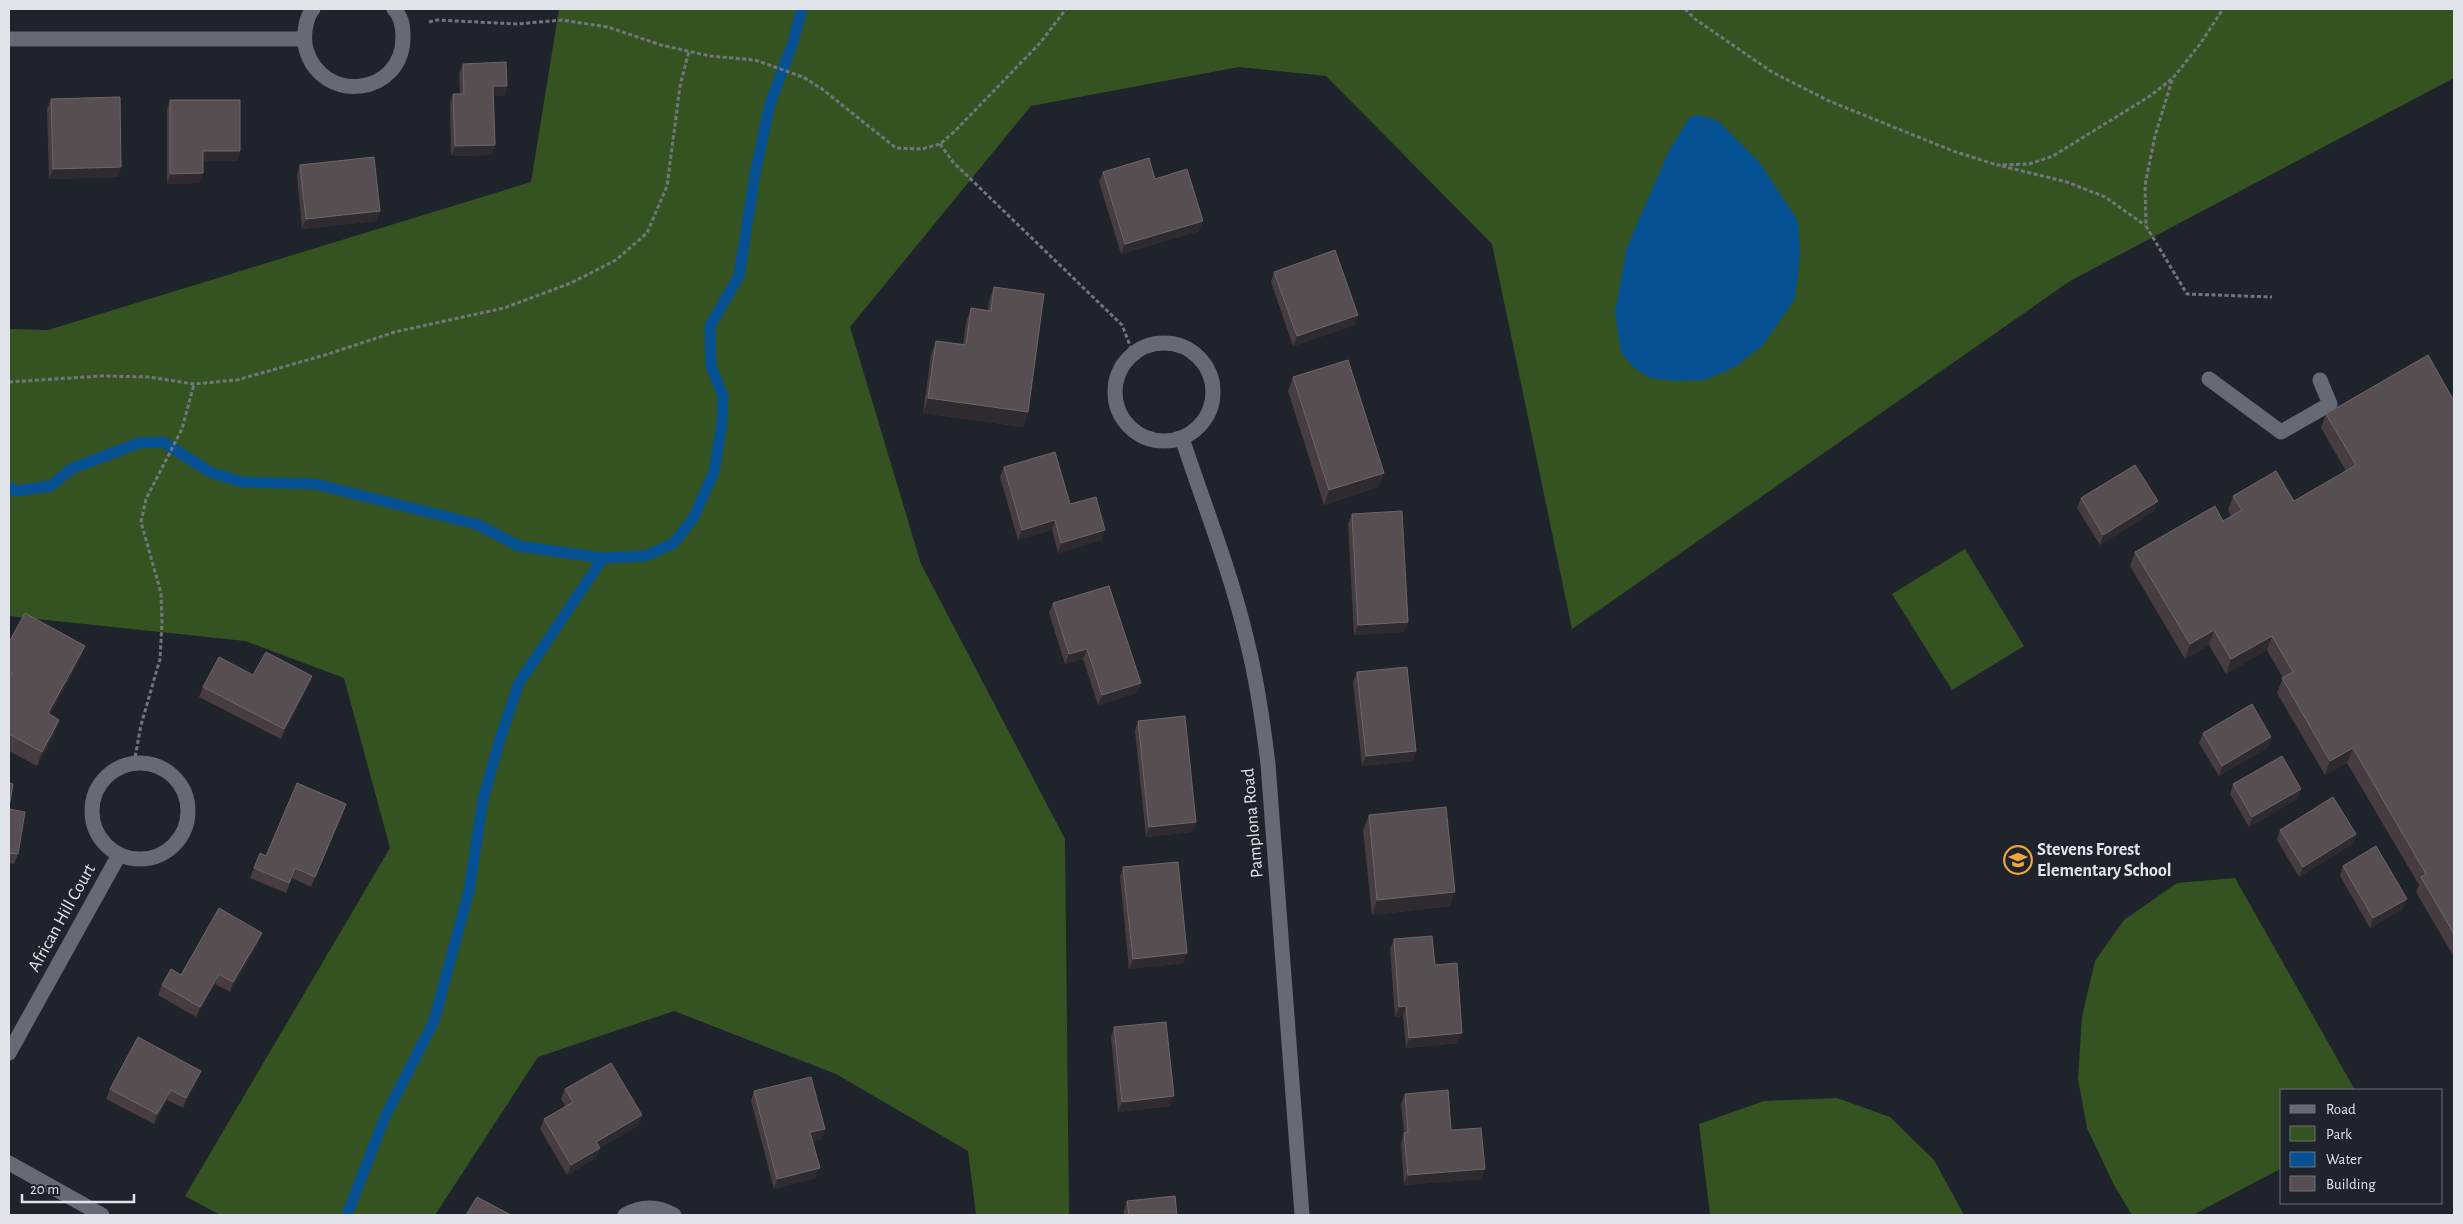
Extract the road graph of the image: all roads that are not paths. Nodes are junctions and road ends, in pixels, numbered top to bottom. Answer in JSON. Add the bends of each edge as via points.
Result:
{"nodes":[{"id":1,"x":313,"y":9,"type":"edge"},
{"id":2,"x":394,"y":9,"type":"edge"},
{"id":3,"x":9,"y":39,"type":"edge"},
{"id":4,"x":303,"y":40,"type":"junction"},
{"id":5,"x":2209,"y":379,"type":"dead end"},
{"id":6,"x":2320,"y":380,"type":"dead end"},
{"id":7,"x":1182,"y":438,"type":"junction"},
{"id":8,"x":119,"y":854,"type":"junction"},
{"id":9,"x":9,"y":1053,"type":"edge"},
{"id":10,"x":9,"y":1163,"type":"edge"},
{"id":11,"x":102,"y":1215,"type":"edge"},
{"id":12,"x":625,"y":1215,"type":"edge"},
{"id":13,"x":674,"y":1215,"type":"edge"},
{"id":14,"x":1302,"y":1215,"type":"edge"}],
"edges":[{"from":1,"to":4,"type":"street"},
{"from":2,"to":4,"type":"street","via":[[403,26],[403,48],[397,64],[382,79],[367,86],[347,88],[329,81],[310,62]]},
{"from":3,"to":4,"type":"street"},
{"from":5,"to":6,"type":"street","via":[[2281,432],[2330,404]]},
{"from":7,"to":7,"type":"street","via":[[1204,422],[1214,397],[1211,374],[1197,354],[1173,343],[1147,345],[1133,353],[1120,369],[1114,387],[1117,410],[1130,428],[1146,438],[1164,442]]},
{"from":7,"to":14,"type":"street","name":"Pamplona Road","via":[[1229,578],[1261,706]]},
{"from":8,"to":8,"type":"street","name":"African Hill Court","via":[[101,838],[94,823],[94,796],[102,781],[118,768],[134,763],[156,766],[180,783],[186,798],[188,815],[182,834],[172,847],[152,857]]},
{"from":8,"to":9,"type":"street","name":"African Hill Court"},
{"from":10,"to":11,"type":"street"},
{"from":12,"to":13,"type":"street","via":[[648,1208]]}]}
